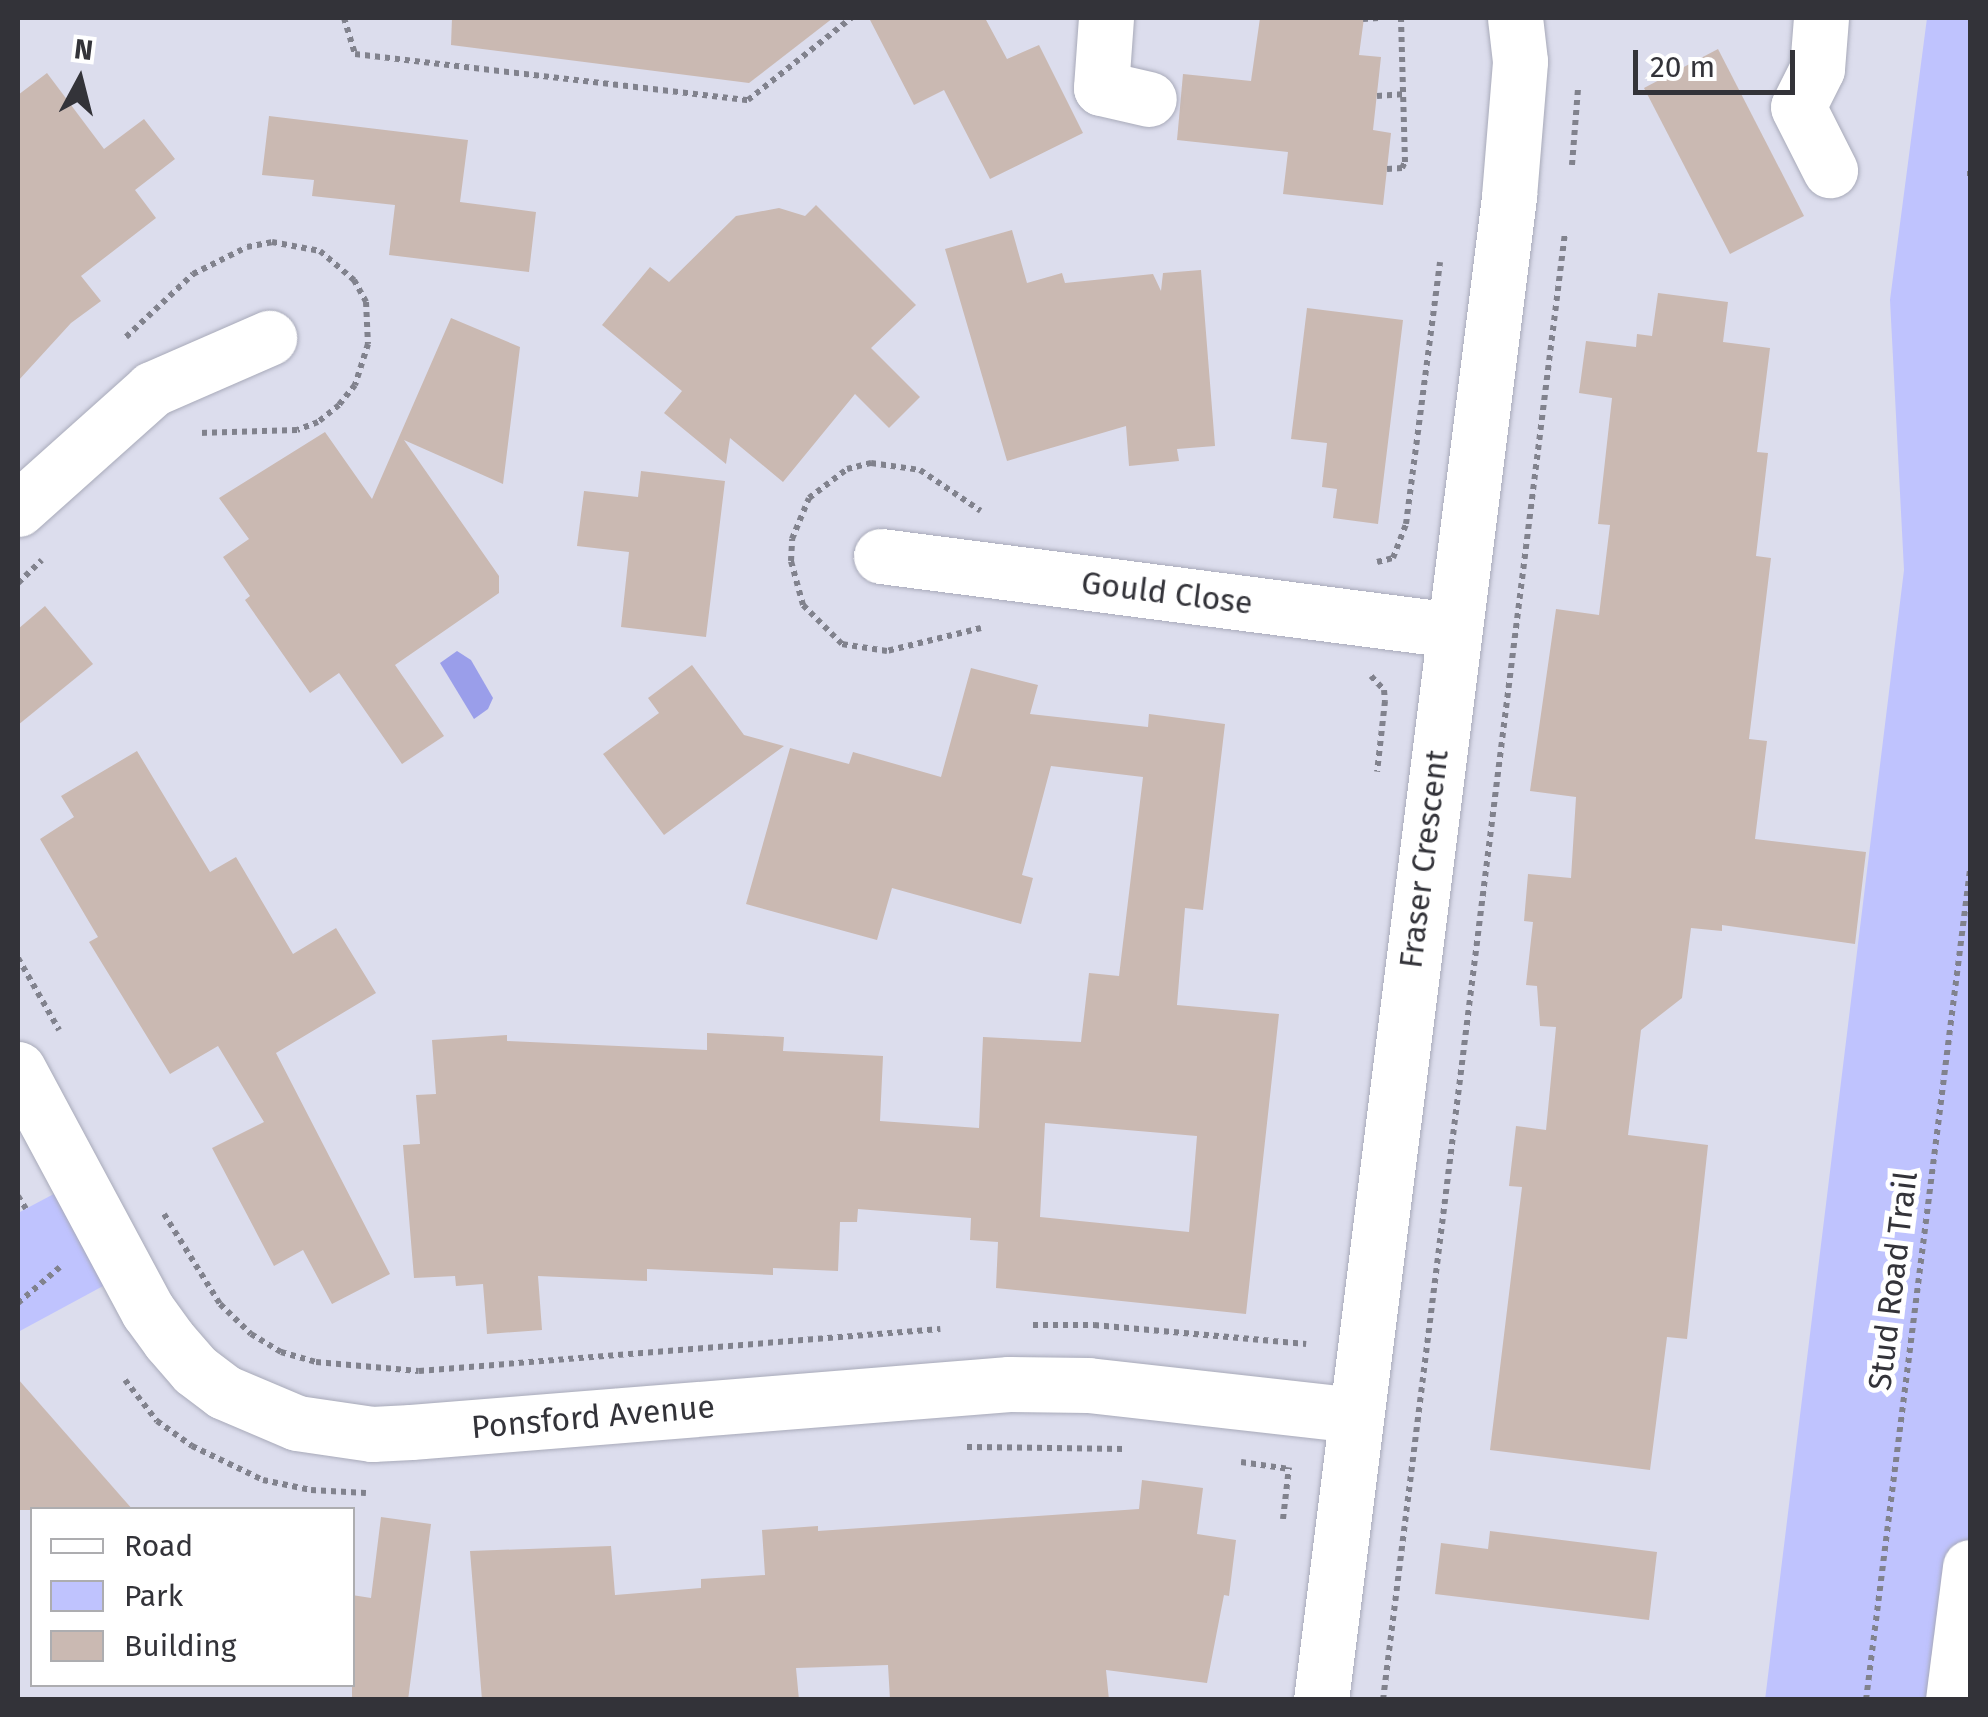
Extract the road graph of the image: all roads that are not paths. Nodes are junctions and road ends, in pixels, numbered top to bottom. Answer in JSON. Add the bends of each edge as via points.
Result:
{"nodes":[{"id":1,"x":1106,"y":18,"type":"edge"},
{"id":2,"x":1515,"y":18,"type":"edge"},
{"id":3,"x":1821,"y":18,"type":"edge"},
{"id":4,"x":1149,"y":99,"type":"dead end"},
{"id":5,"x":1830,"y":170,"type":"dead end"},
{"id":6,"x":268,"y":338,"type":"dead end"},
{"id":7,"x":18,"y":509,"type":"edge"},
{"id":8,"x":881,"y":556,"type":"dead end"},
{"id":9,"x":1452,"y":630,"type":"junction"},
{"id":10,"x":18,"y":1069,"type":"edge"},
{"id":11,"x":1354,"y":1414,"type":"junction"},
{"id":12,"x":1970,"y":1566,"type":"edge"},
{"id":13,"x":1320,"y":1700,"type":"edge"},
{"id":14,"x":1953,"y":1700,"type":"edge"}],
"edges":[{"from":1,"to":4,"type":"main road","via":[[1101,88]]},
{"from":2,"to":9,"type":"main road","name":"Fraser Crescent","via":[[1520,62],[1509,196]]},
{"from":3,"to":5,"type":"main road","via":[[1817,69],[1798,107]]},
{"from":6,"to":7,"type":"main road","via":[[152,389]]},
{"from":8,"to":9,"type":"main road","name":"Gould Close"},
{"from":9,"to":11,"type":"main road","name":"Fraser Crescent"},
{"from":10,"to":11,"type":"main road","name":"Ponsford Avenue","via":[[169,1340],[224,1392],[297,1423],[372,1434],[411,1432],[1010,1384],[1088,1384]]},
{"from":11,"to":13,"type":"main road","name":"Fraser Crescent"},
{"from":12,"to":14,"type":"main road"}]}
